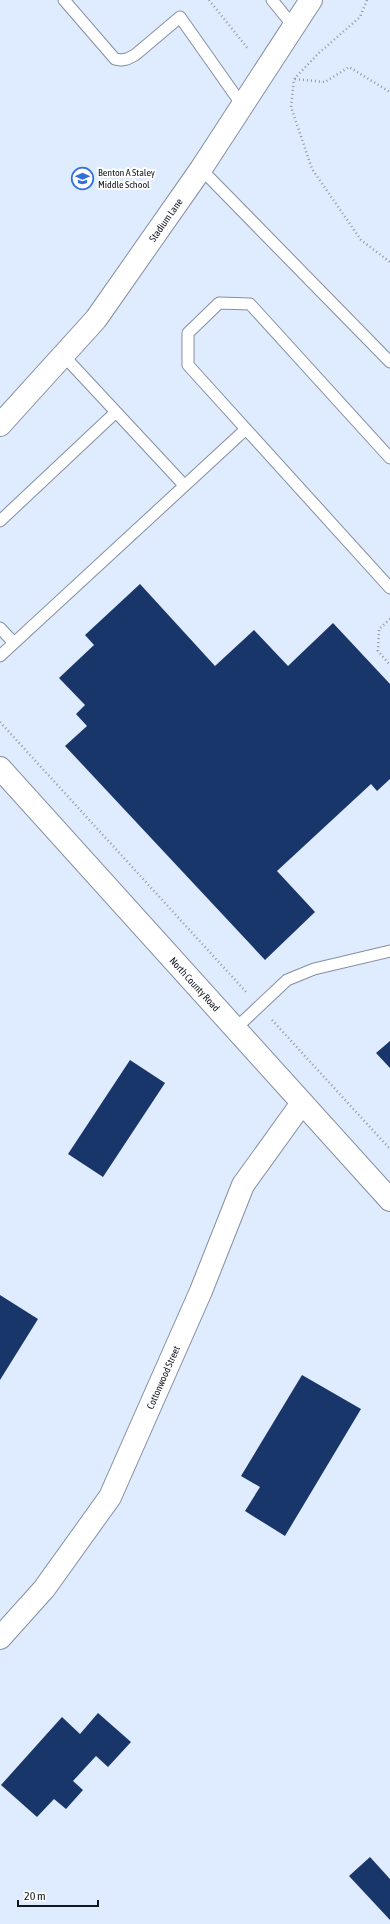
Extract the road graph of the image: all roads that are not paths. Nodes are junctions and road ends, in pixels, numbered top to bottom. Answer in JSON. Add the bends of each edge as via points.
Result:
{"nodes":[{"id":1,"x":64,"y":0,"type":"edge"},
{"id":2,"x":272,"y":0,"type":"edge"},
{"id":3,"x":311,"y":0,"type":"edge"},
{"id":4,"x":294,"y":27,"type":"junction"},
{"id":5,"x":242,"y":105,"type":"junction"},
{"id":6,"x":202,"y":169,"type":"junction"},
{"id":7,"x":63,"y":355,"type":"junction"},
{"id":8,"x":390,"y":362,"type":"edge"},
{"id":9,"x":116,"y":412,"type":"junction"},
{"id":10,"x":0,"y":425,"type":"edge"},
{"id":11,"x":246,"y":428,"type":"junction"},
{"id":12,"x":389,"y":455,"type":"edge"},
{"id":13,"x":184,"y":485,"type":"junction"},
{"id":14,"x":0,"y":521,"type":"edge"},
{"id":15,"x":390,"y":588,"type":"edge"},
{"id":16,"x":0,"y":628,"type":"edge"},
{"id":17,"x":14,"y":643,"type":"junction"},
{"id":18,"x":0,"y":656,"type":"edge"},
{"id":19,"x":0,"y":768,"type":"edge"},
{"id":20,"x":390,"y":951,"type":"edge"},
{"id":21,"x":235,"y":1029,"type":"junction"},
{"id":22,"x":302,"y":1103,"type":"junction"},
{"id":23,"x":390,"y":1200,"type":"edge"},
{"id":24,"x":0,"y":1638,"type":"edge"}],
"edges":[{"from":1,"to":5,"type":"lane","via":[[115,58],[121,60],[135,55],[180,17]]},
{"from":2,"to":4,"type":"lane"},
{"from":3,"to":4,"type":"street","name":"Stadium Lane"},
{"from":4,"to":5,"type":"street","name":"Stadium Lane"},
{"from":5,"to":6,"type":"street","name":"Stadium Lane"},
{"from":6,"to":7,"type":"street","name":"Stadium Lane","via":[[96,319]]},
{"from":6,"to":8,"type":"lane"},
{"from":7,"to":9,"type":"lane"},
{"from":7,"to":10,"type":"street","name":"Stadium Lane"},
{"from":9,"to":13,"type":"lane"},
{"from":9,"to":14,"type":"lane"},
{"from":11,"to":12,"type":"lane","via":[[188,365],[188,333],[219,303],[250,304]]},
{"from":11,"to":13,"type":"lane"},
{"from":11,"to":15,"type":"lane"},
{"from":13,"to":17,"type":"lane"},
{"from":16,"to":17,"type":"lane"},
{"from":17,"to":18,"type":"lane"},
{"from":19,"to":21,"type":"street","name":"North County Road"},
{"from":20,"to":21,"type":"lane","via":[[314,969],[287,980]]},
{"from":21,"to":22,"type":"street","name":"North County Road"},
{"from":22,"to":23,"type":"street","name":"North County Road"},
{"from":22,"to":24,"type":"street","name":"Cottonwood Street","via":[[243,1184],[200,1291],[110,1497],[44,1589]]}]}
